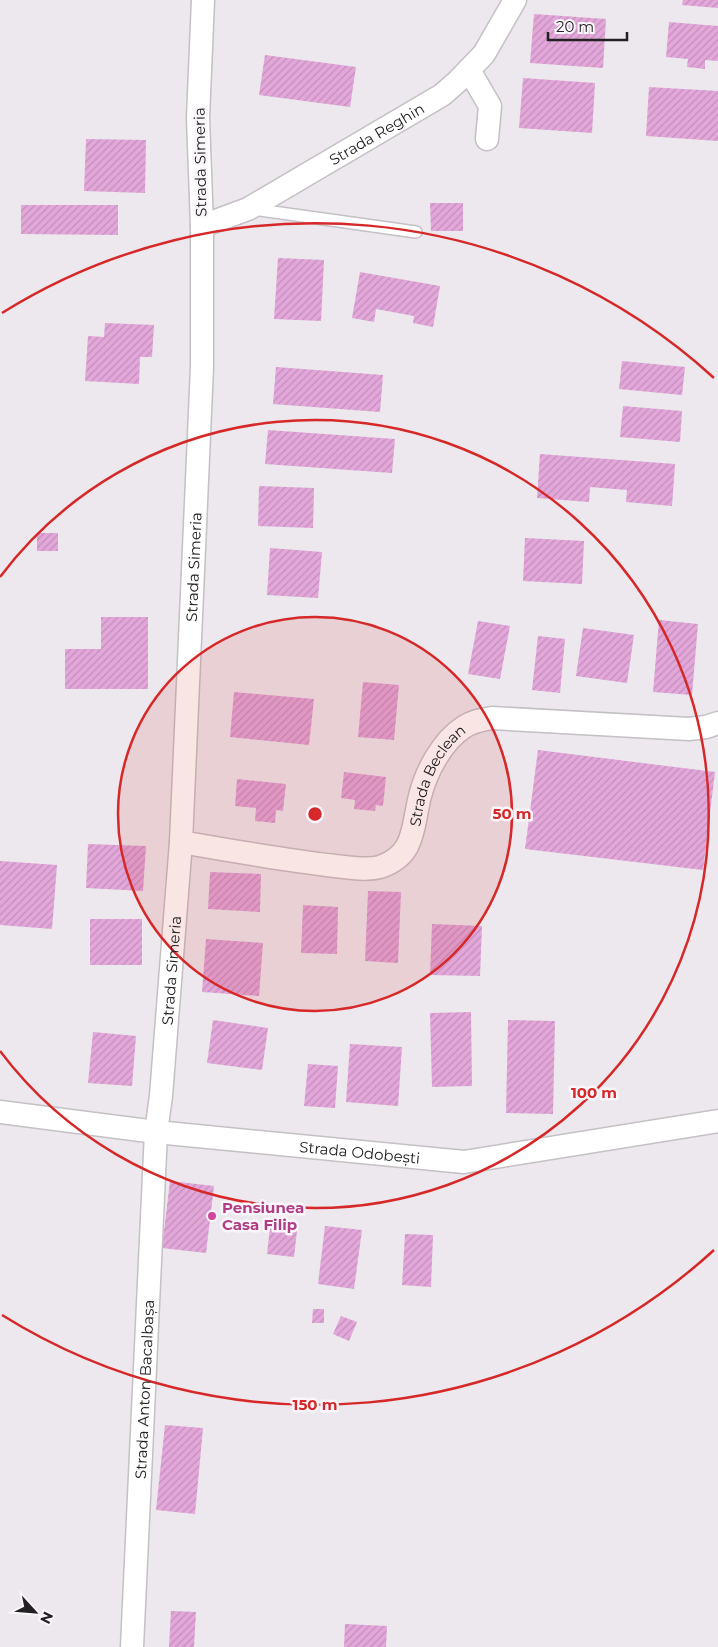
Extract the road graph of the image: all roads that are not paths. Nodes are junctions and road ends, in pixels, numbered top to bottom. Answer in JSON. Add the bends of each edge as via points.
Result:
{"nodes":[{"id":1,"x":204,"y":0,"type":"edge"},
{"id":2,"x":515,"y":0,"type":"edge"},
{"id":3,"x":469,"y":70,"type":"junction"},
{"id":4,"x":487,"y":139,"type":"dead end"},
{"id":5,"x":248,"y":208,"type":"junction"},
{"id":6,"x":202,"y":226,"type":"junction"},
{"id":7,"x":416,"y":232,"type":"dead end"},
{"id":8,"x":718,"y":723,"type":"edge"},
{"id":9,"x":181,"y":842,"type":"junction"},
{"id":10,"x":0,"y":1112,"type":"edge"},
{"id":11,"x":718,"y":1122,"type":"edge"},
{"id":12,"x":156,"y":1132,"type":"junction"},
{"id":13,"x":132,"y":1647,"type":"edge"}],
"edges":[{"from":1,"to":6,"type":"street","name":"Strada Simeria","via":[[198,118]]},
{"from":2,"to":3,"type":"street","name":"Strada Reghin","via":[[484,54]]},
{"from":3,"to":4,"type":"street","via":[[490,106]]},
{"from":3,"to":5,"type":"street","name":"Strada Reghin","via":[[442,95]]},
{"from":5,"to":6,"type":"street","name":"Strada Reghin"},
{"from":5,"to":7,"type":"lane"},
{"from":6,"to":9,"type":"street","name":"Strada Simeria","via":[[202,367]]},
{"from":8,"to":9,"type":"street","name":"Strada Beclean","via":[[689,729],[492,718],[476,721],[452,737],[428,770],[414,830],[401,856],[377,868],[323,864]]},
{"from":9,"to":12,"type":"street","name":"Strada Simeria"},
{"from":10,"to":12,"type":"street","name":"Strada Odobești"},
{"from":11,"to":12,"type":"street","name":"Strada Odobești","via":[[464,1162]]},
{"from":12,"to":13,"type":"street","name":"Strada Anton Bacalbașa"}]}
